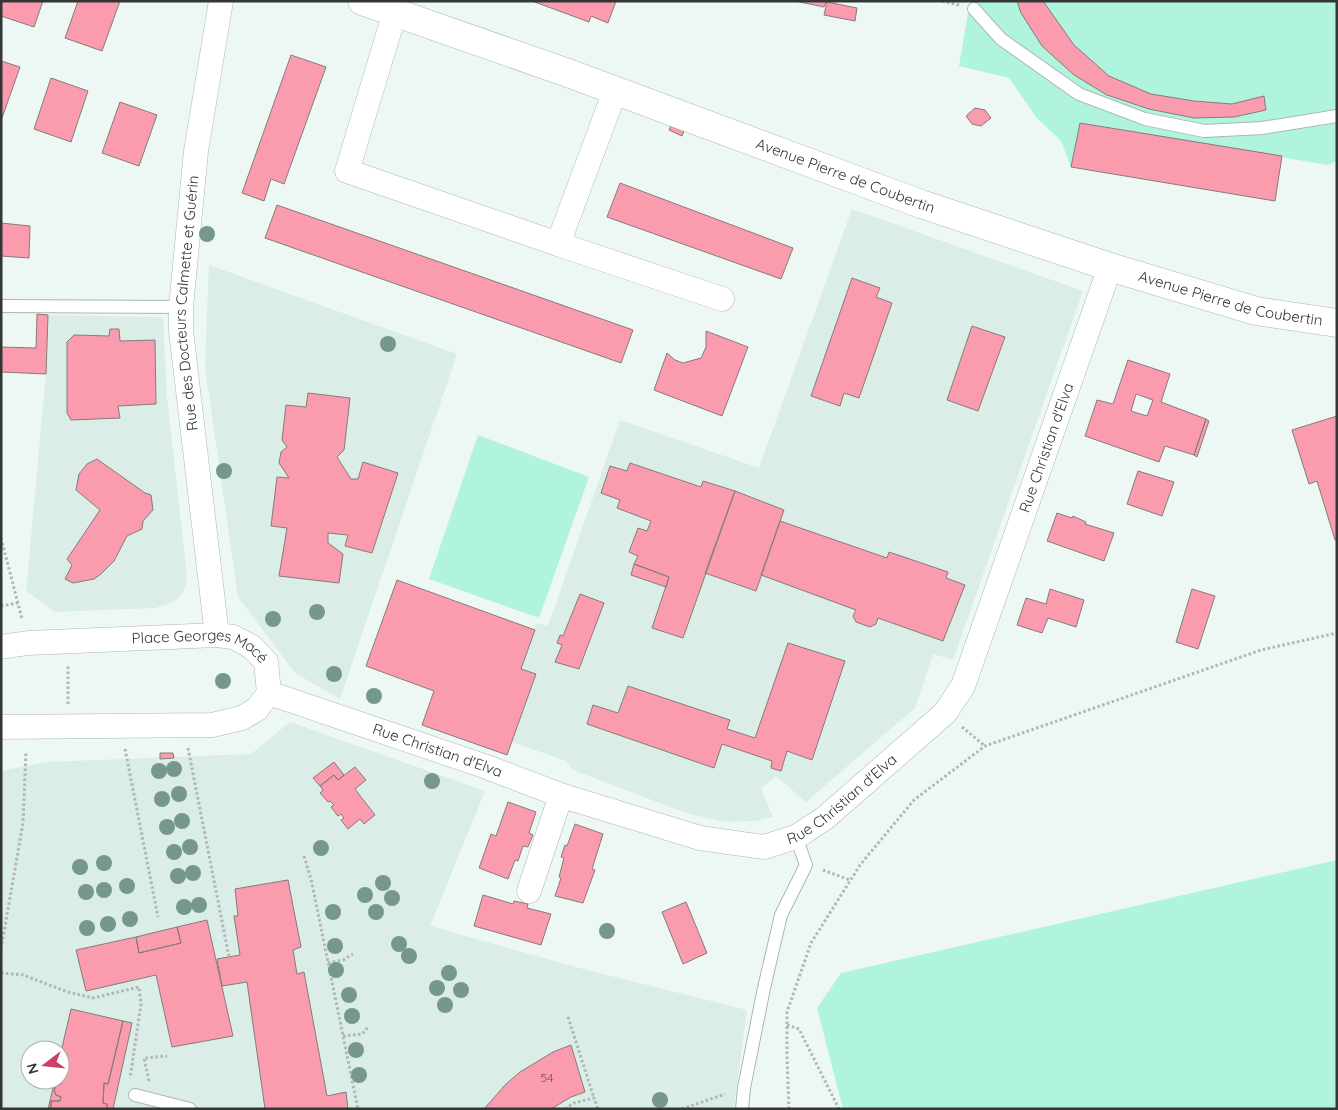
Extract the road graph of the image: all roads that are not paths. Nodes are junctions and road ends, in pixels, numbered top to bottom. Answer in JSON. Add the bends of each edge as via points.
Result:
{"nodes":[{"id":1,"x":221,"y":1,"type":"edge"},
{"id":2,"x":362,"y":1,"type":"edge"},
{"id":3,"x":974,"y":9,"type":"dead end"},
{"id":4,"x":395,"y":12,"type":"junction"},
{"id":5,"x":615,"y":91,"type":"junction"},
{"id":6,"x":1337,"y":116,"type":"edge"},
{"id":7,"x":558,"y":244,"type":"junction"},
{"id":8,"x":1110,"y":267,"type":"junction"},
{"id":9,"x":722,"y":299,"type":"dead end"},
{"id":10,"x":1,"y":306,"type":"edge"},
{"id":11,"x":181,"y":307,"type":"junction"},
{"id":12,"x":1337,"y":322,"type":"edge"},
{"id":13,"x":217,"y":635,"type":"junction"},
{"id":14,"x":1,"y":647,"type":"edge"},
{"id":15,"x":269,"y":693,"type":"junction"},
{"id":16,"x":1,"y":727,"type":"edge"},
{"id":17,"x":563,"y":796,"type":"junction"},
{"id":18,"x":796,"y":837,"type":"junction"},
{"id":19,"x":529,"y":891,"type":"dead end"},
{"id":20,"x":135,"y":1095,"type":"road end"},
{"id":21,"x":190,"y":1109,"type":"edge"},
{"id":22,"x":742,"y":1109,"type":"edge"}],
"edges":[{"from":1,"to":11,"type":"street","name":"Rue des Docteurs Calmette et Guérin","via":[[196,151]]},
{"from":2,"to":4,"type":"street","name":"Avenue Pierre de Coubertin"},
{"from":3,"to":6,"type":"lane","via":[[1001,39],[1079,94],[1145,119],[1204,131],[1262,128]]},
{"from":4,"to":5,"type":"street","name":"Avenue Pierre de Coubertin"},
{"from":4,"to":7,"type":"street","via":[[347,171]]},
{"from":5,"to":7,"type":"street"},
{"from":5,"to":8,"type":"street","name":"Avenue Pierre de Coubertin","via":[[921,204]]},
{"from":7,"to":9,"type":"street"},
{"from":8,"to":12,"type":"street","name":"Avenue Pierre de Coubertin","via":[[1256,311]]},
{"from":8,"to":18,"type":"street","name":"Rue Christian d'Elva","via":[[963,686],[945,713],[825,818]]},
{"from":10,"to":11,"type":"lane"},
{"from":11,"to":13,"type":"street","name":"Rue des Docteurs Calmette et Guérin","via":[[181,331]]},
{"from":13,"to":14,"type":"street","name":"Place Georges Macé"},
{"from":13,"to":15,"type":"street","name":"Place Georges Macé","via":[[233,637],[252,647],[266,662]]},
{"from":15,"to":16,"type":"street","name":"Place Georges Macé","via":[[257,709],[242,718],[212,725]]},
{"from":15,"to":17,"type":"street","name":"Rue Christian d'Elva"},
{"from":17,"to":18,"type":"street","name":"Rue Christian d'Elva","via":[[700,838],[764,847]]},
{"from":17,"to":19,"type":"street"},
{"from":18,"to":22,"type":"lane","via":[[806,865],[781,915]]},
{"from":20,"to":21,"type":"lane"}]}
